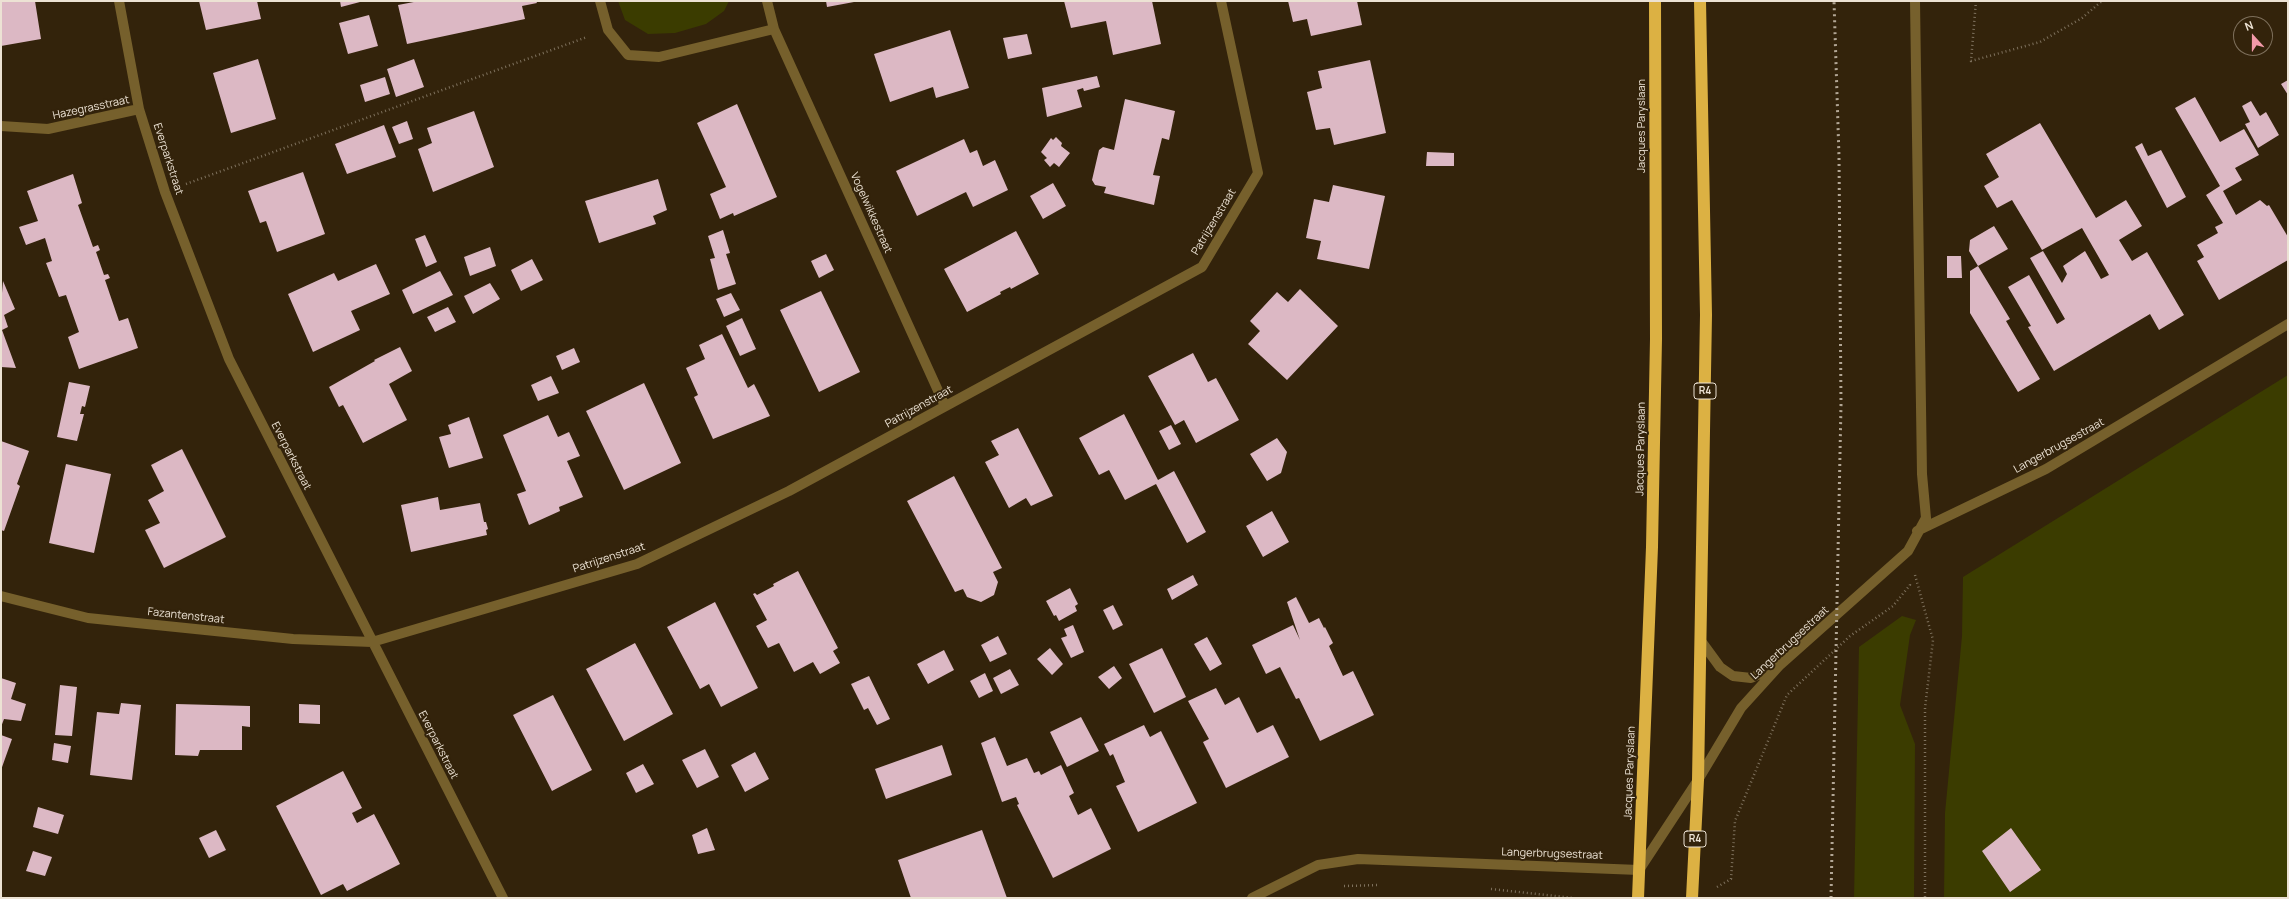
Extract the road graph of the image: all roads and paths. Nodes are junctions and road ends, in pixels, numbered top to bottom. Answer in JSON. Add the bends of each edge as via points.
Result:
{"nodes":[{"id":1,"x":119,"y":1,"type":"edge"},
{"id":2,"x":600,"y":1,"type":"edge"},
{"id":3,"x":767,"y":1,"type":"edge"},
{"id":4,"x":1221,"y":1,"type":"edge"},
{"id":5,"x":1655,"y":1,"type":"edge"},
{"id":6,"x":1700,"y":1,"type":"edge"},
{"id":7,"x":1915,"y":1,"type":"edge"},
{"id":8,"x":1976,"y":1,"type":"edge"},
{"id":9,"x":2102,"y":1,"type":"edge"},
{"id":10,"x":774,"y":29,"type":"junction"},
{"id":11,"x":608,"y":30,"type":"junction"},
{"id":12,"x":139,"y":109,"type":"junction"},
{"id":13,"x":1,"y":126,"type":"edge"},
{"id":14,"x":165,"y":192,"type":"junction"},
{"id":15,"x":2288,"y":324,"type":"edge"},
{"id":16,"x":946,"y":406,"type":"junction"},
{"id":17,"x":1918,"y":531,"type":"junction"},
{"id":18,"x":1908,"y":551,"type":"junction"},
{"id":19,"x":1,"y":596,"type":"edge"},
{"id":20,"x":1701,"y":641,"type":"junction"},
{"id":21,"x":372,"y":642,"type":"junction"},
{"id":22,"x":1780,"y":666,"type":"junction"},
{"id":23,"x":1698,"y":780,"type":"junction"},
{"id":24,"x":1639,"y":870,"type":"junction"},
{"id":25,"x":1382,"y":885,"type":"dead end"},
{"id":26,"x":1342,"y":886,"type":"dead end"},
{"id":27,"x":1483,"y":888,"type":"dead end"},
{"id":28,"x":1712,"y":890,"type":"dead end"},
{"id":29,"x":503,"y":898,"type":"edge"},
{"id":30,"x":1252,"y":898,"type":"edge"},
{"id":31,"x":1574,"y":898,"type":"edge"},
{"id":32,"x":1638,"y":898,"type":"edge"},
{"id":33,"x":1692,"y":898,"type":"edge"},
{"id":34,"x":1925,"y":898,"type":"edge"}],
"edges":[{"from":1,"to":12,"type":"street","name":"Everparkstraat"},
{"from":2,"to":11,"type":"street"},
{"from":3,"to":10,"type":"street","name":"Vogelwikkestraat"},
{"from":4,"to":16,"type":"street","name":"Patrijzenstraat","via":[[1258,173],[1202,267]]},
{"from":5,"to":24,"type":"highway","name":"Jacques Paryslaan","via":[[1656,339],[1652,547]]},
{"from":6,"to":20,"type":"highway","number":"R4","via":[[1706,315]]},
{"from":7,"to":17,"type":"street","via":[[1922,474],[1926,518]]},
{"from":8,"to":9,"type":"path","via":[[1971,61],[2040,42],[2082,18]]},
{"from":10,"to":11,"type":"street","via":[[659,57],[628,55]]},
{"from":10,"to":16,"type":"street","name":"Vogelwikkestraat"},
{"from":11,"to":14,"type":"path"},
{"from":12,"to":13,"type":"street","name":"Hazegrasstraat","via":[[48,129]]},
{"from":12,"to":14,"type":"street","name":"Everparkstraat"},
{"from":14,"to":21,"type":"street","name":"Everparkstraat","via":[[229,358]]},
{"from":15,"to":17,"type":"street","name":"Langerbrugsestraat","via":[[2046,469]]},
{"from":16,"to":21,"type":"street","name":"Patrijzenstraat","via":[[790,491],[637,564]]},
{"from":17,"to":18,"type":"street","name":"Langerbrugsestraat"},
{"from":18,"to":22,"type":"street","name":"Langerbrugsestraat"},
{"from":18,"to":28,"type":"path","via":[[1910,585],[1893,606],[1850,636],[1786,695],[1735,821],[1731,879]]},
{"from":18,"to":34,"type":"path","via":[[1933,640],[1925,708]]},
{"from":19,"to":21,"type":"street","name":"Fazantenstraat","via":[[88,618],[293,639]]},
{"from":20,"to":22,"type":"street","via":[[1720,667],[1733,676],[1751,678]]},
{"from":20,"to":23,"type":"highway","number":"R4"},
{"from":21,"to":29,"type":"street","name":"Everparkstraat"},
{"from":22,"to":23,"type":"street","name":"Langerbrugsestraat","via":[[1741,708]]},
{"from":23,"to":24,"type":"street","name":"Langerbrugsestraat"},
{"from":23,"to":33,"type":"highway","number":"R4"},
{"from":24,"to":30,"type":"street","name":"Langerbrugsestraat","via":[[1358,859],[1318,865]]},
{"from":24,"to":32,"type":"highway","name":"Jacques Paryslaan"},
{"from":25,"to":26,"type":"path"},
{"from":27,"to":31,"type":"path"}]}
